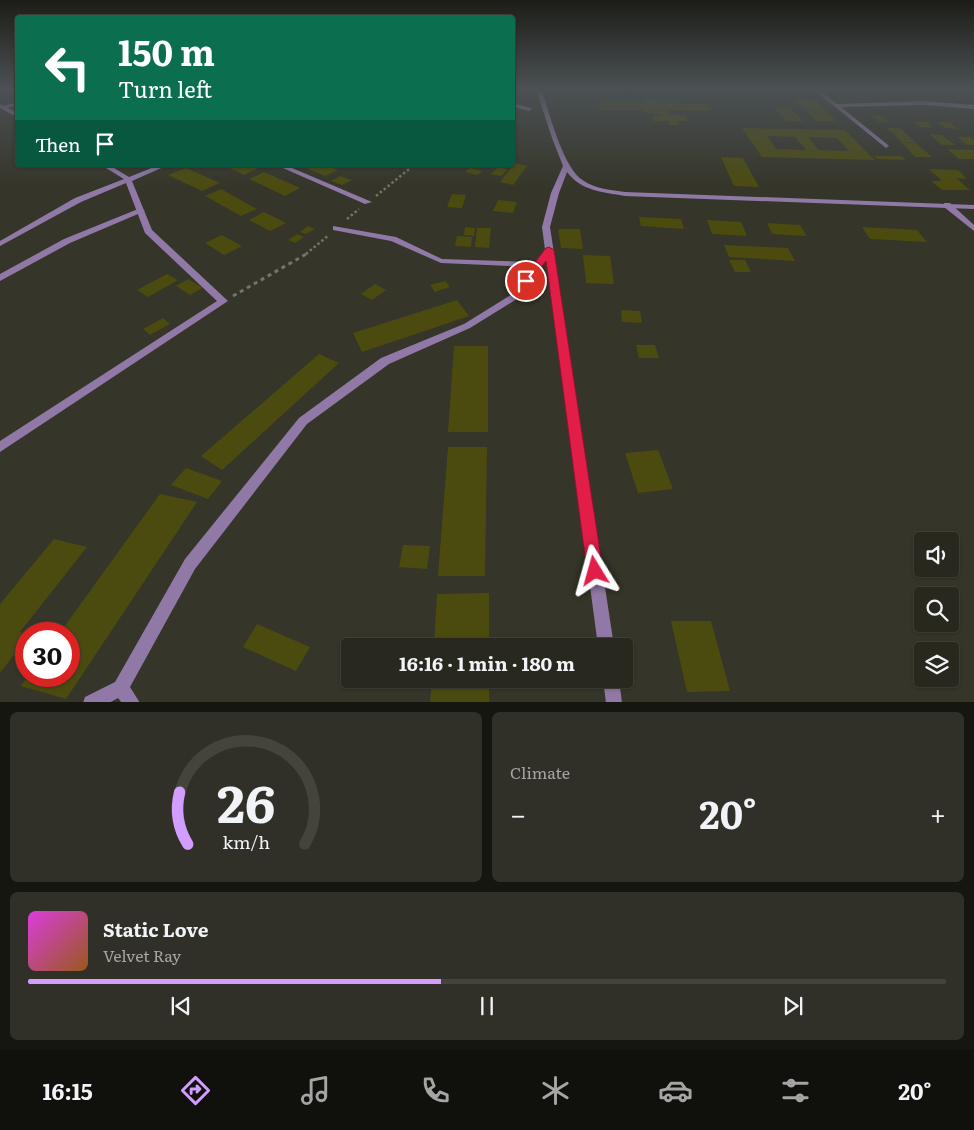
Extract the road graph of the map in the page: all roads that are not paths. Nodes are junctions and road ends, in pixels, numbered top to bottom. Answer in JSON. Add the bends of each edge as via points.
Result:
{"nodes":[{"id":1,"x":550,"y":122,"type":"edge"},
{"id":2,"x":856,"y":122,"type":"edge"},
{"id":3,"x":886,"y":146,"type":"dead end"},
{"id":4,"x":107,"y":167,"type":"edge"},
{"id":5,"x":159,"y":167,"type":"edge"},
{"id":6,"x":284,"y":167,"type":"edge"},
{"id":7,"x":566,"y":167,"type":"junction"},
{"id":8,"x":128,"y":179,"type":"junction"},
{"id":9,"x":368,"y":202,"type":"road end"},
{"id":10,"x":946,"y":205,"type":"junction"},
{"id":11,"x":974,"y":207,"type":"edge"},
{"id":12,"x":141,"y":211,"type":"junction"},
{"id":13,"x":336,"y":228,"type":"road end"},
{"id":14,"x":974,"y":229,"type":"edge"},
{"id":15,"x":0,"y":244,"type":"edge"},
{"id":16,"x":549,"y":250,"type":"junction"},
{"id":17,"x":538,"y":265,"type":"junction"},
{"id":18,"x":0,"y":278,"type":"edge"},
{"id":19,"x":0,"y":447,"type":"edge"},
{"id":20,"x":605,"y":638,"type":"edge"},
{"id":21,"x":121,"y":688,"type":"junction"},
{"id":22,"x":612,"y":688,"type":"edge"},
{"id":23,"x":91,"y":702,"type":"edge"},
{"id":24,"x":132,"y":702,"type":"edge"},
{"id":25,"x":614,"y":702,"type":"edge"}],
"edges":[{"from":1,"to":7,"type":"street"},
{"from":2,"to":3,"type":"street"},
{"from":4,"to":8,"type":"street"},
{"from":5,"to":8,"type":"street"},
{"from":6,"to":9,"type":"street"},
{"from":7,"to":10,"type":"street","via":[[577,180],[597,189],[624,194]]},
{"from":7,"to":16,"type":"street","via":[[546,227]]},
{"from":8,"to":12,"type":"street"},
{"from":8,"to":15,"type":"street","via":[[70,204]]},
{"from":10,"to":11,"type":"street"},
{"from":10,"to":14,"type":"street"},
{"from":12,"to":18,"type":"street","via":[[67,241]]},
{"from":12,"to":19,"type":"street","via":[[148,231],[223,301]]},
{"from":13,"to":17,"type":"street","via":[[393,240],[440,261]]},
{"from":16,"to":17,"type":"street"},
{"from":16,"to":20,"type":"street"},
{"from":17,"to":21,"type":"street","via":[[514,297],[467,326],[385,360],[303,420],[190,564]]},
{"from":21,"to":23,"type":"street"},
{"from":21,"to":24,"type":"street"},
{"from":22,"to":25,"type":"street"}]}
